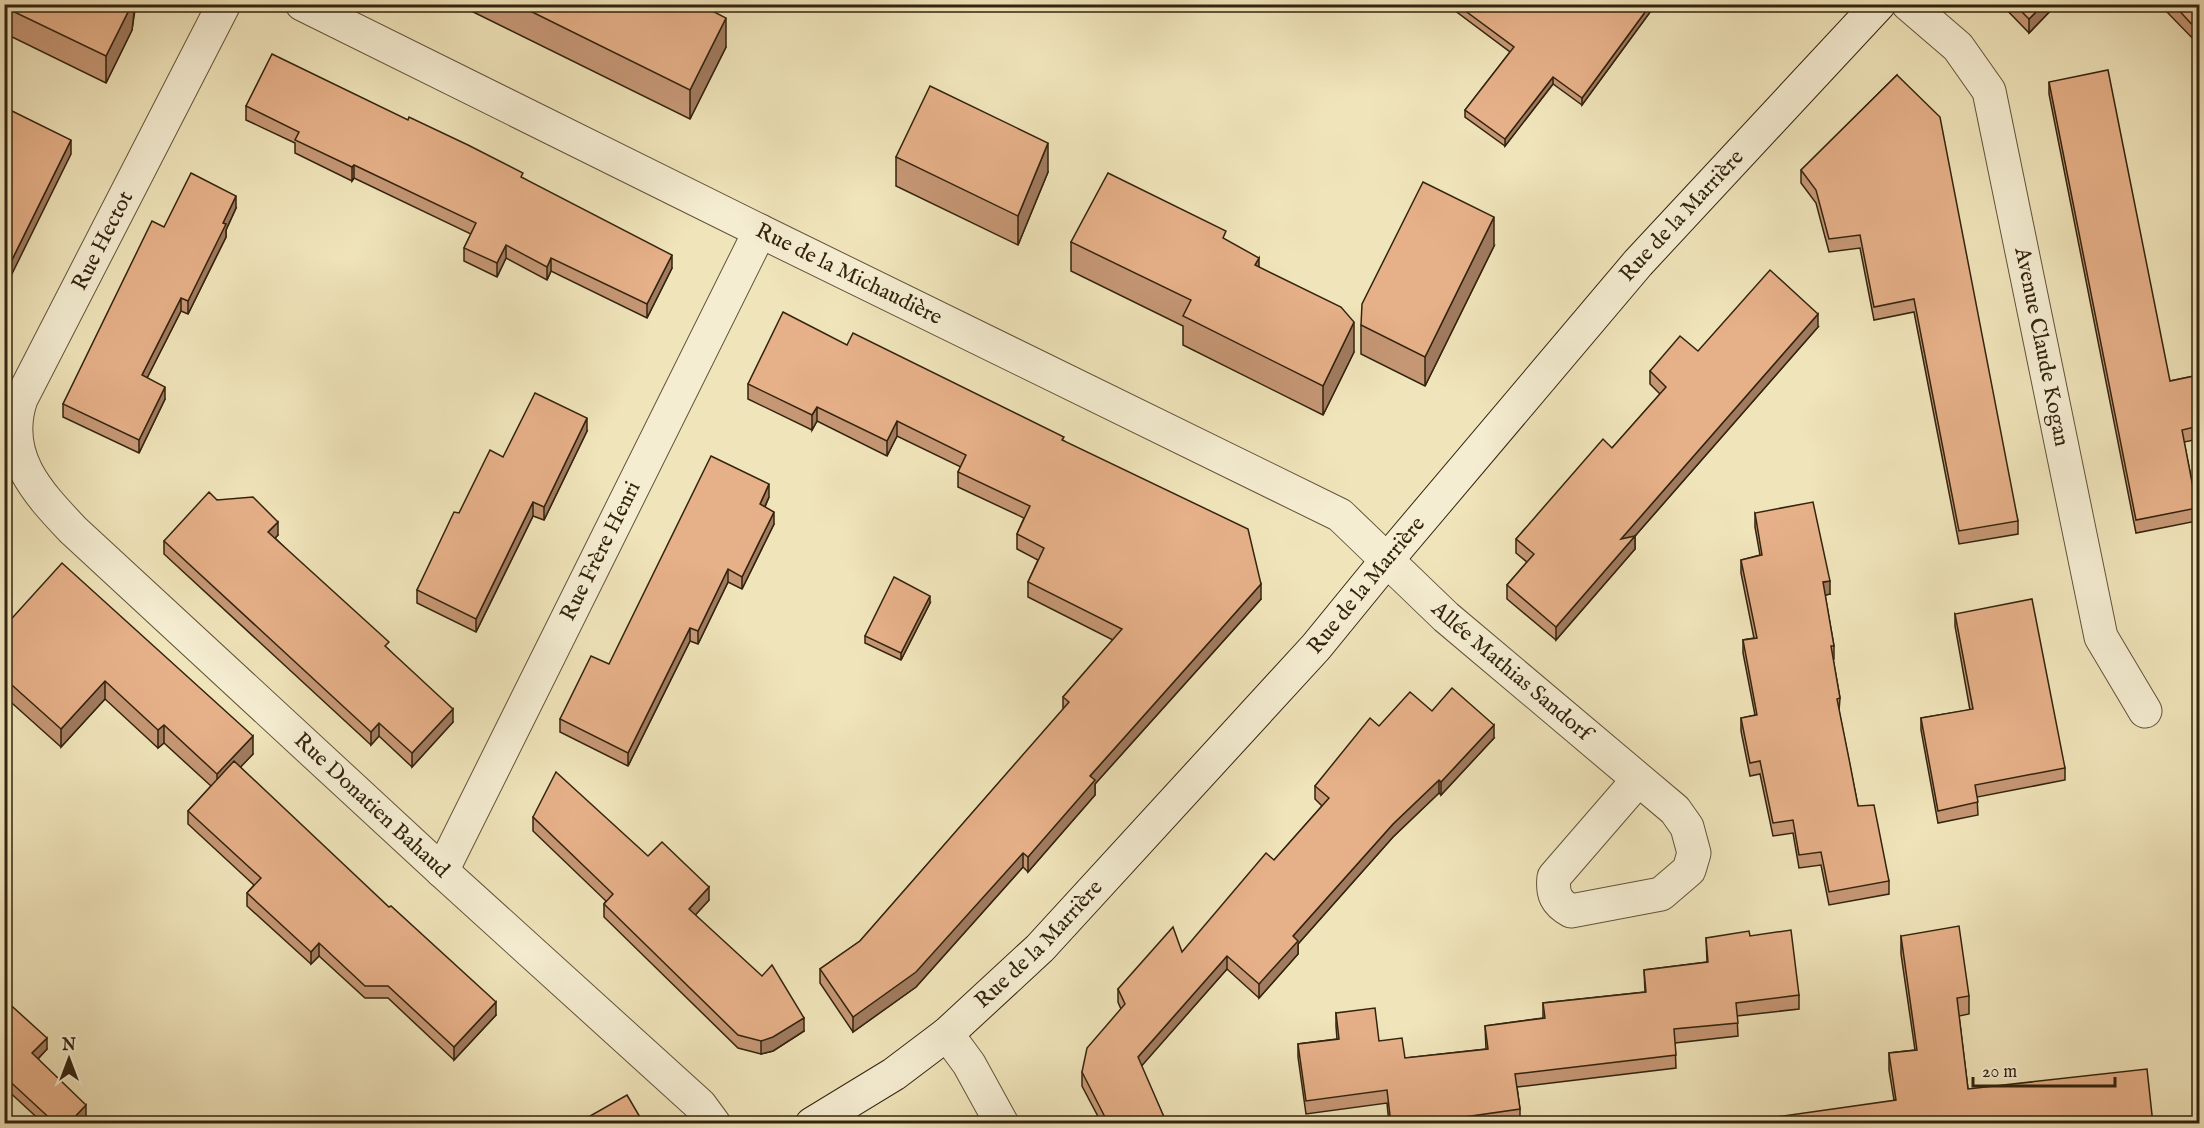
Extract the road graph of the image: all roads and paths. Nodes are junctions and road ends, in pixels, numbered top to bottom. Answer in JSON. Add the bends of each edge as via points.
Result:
{"nodes":[{"id":1,"x":225,"y":4,"type":"edge"},
{"id":2,"x":302,"y":4,"type":"edge"},
{"id":3,"x":1879,"y":4,"type":"edge"},
{"id":4,"x":1908,"y":4,"type":"edge"},
{"id":5,"x":760,"y":231,"type":"junction"},
{"id":6,"x":32,"y":483,"type":"joint"},
{"id":7,"x":1387,"y":560,"type":"junction"},
{"id":8,"x":2145,"y":711,"type":"dead end"},
{"id":9,"x":1638,"y":780,"type":"dead end"},
{"id":10,"x":442,"y":871,"type":"junction"},
{"id":11,"x":947,"y":1034,"type":"junction"},
{"id":12,"x":714,"y":1124,"type":"edge"},
{"id":13,"x":812,"y":1124,"type":"edge"},
{"id":14,"x":1002,"y":1124,"type":"edge"}],
"edges":[{"from":1,"to":6,"type":"street","name":"Rue Hectot","via":[[21,399],[16,444]]},
{"from":2,"to":5,"type":"street","name":"Rue de la Michaudière"},
{"from":3,"to":7,"type":"street","name":"Rue de la Marrière","via":[[1638,263]]},
{"from":4,"to":8,"type":"street","name":"Avenue Claude Kogan","via":[[1958,47],[1989,91],[2101,637]]},
{"from":5,"to":7,"type":"street","name":"Rue de la Michaudière","via":[[1340,515]]},
{"from":5,"to":10,"type":"street","name":"Rue Frère Henri"},
{"from":6,"to":10,"type":"street","name":"Rue Donatien Bahaud","via":[[73,530]]},
{"from":7,"to":9,"type":"street","name":"Allée Mathias Sandorf","via":[[1446,617]]},
{"from":7,"to":11,"type":"street","name":"Rue de la Marrière","via":[[1316,647],[1040,948]]},
{"from":10,"to":12,"type":"street","name":"Rue Donatien Bahaud","via":[[700,1105]]},
{"from":11,"to":13,"type":"street","name":"Rue de la Marrière","via":[[894,1074]]},
{"from":11,"to":14,"type":"street","via":[[969,1064]]}]}
